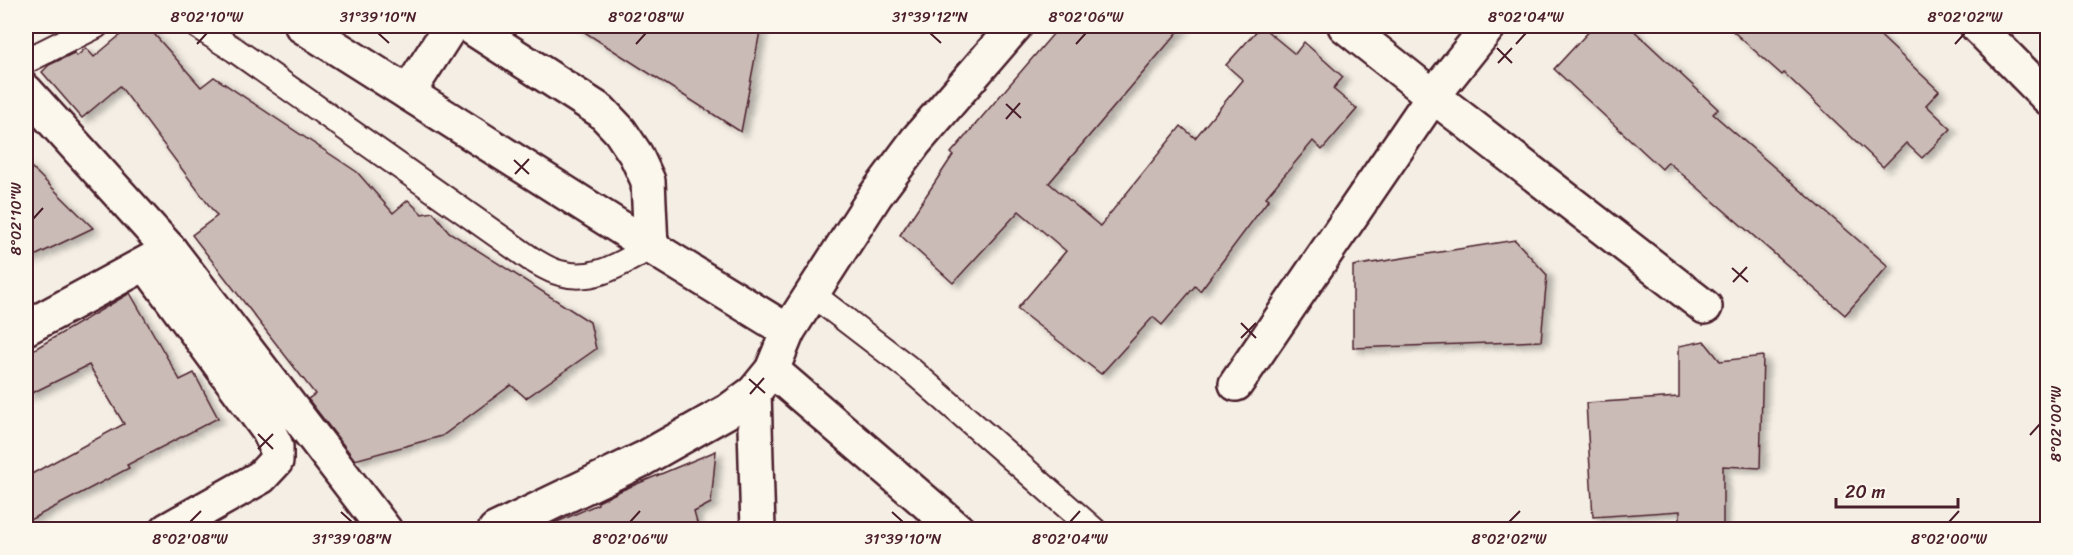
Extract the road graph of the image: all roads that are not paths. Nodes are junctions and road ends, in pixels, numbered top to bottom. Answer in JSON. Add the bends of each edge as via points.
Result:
{"nodes":[{"id":1,"x":96,"y":26,"type":"edge"},
{"id":2,"x":197,"y":26,"type":"edge"},
{"id":3,"x":302,"y":26,"type":"edge"},
{"id":4,"x":451,"y":26,"type":"edge"},
{"id":5,"x":469,"y":26,"type":"edge"},
{"id":6,"x":1016,"y":26,"type":"edge"},
{"id":7,"x":1345,"y":26,"type":"edge"},
{"id":8,"x":1489,"y":26,"type":"edge"},
{"id":9,"x":1977,"y":26,"type":"edge"},
{"id":10,"x":26,"y":61,"type":"edge"},
{"id":11,"x":26,"y":91,"type":"edge"},
{"id":12,"x":408,"y":93,"type":"junction"},
{"id":13,"x":1433,"y":96,"type":"junction"},
{"id":14,"x":2048,"y":98,"type":"edge"},
{"id":15,"x":651,"y":247,"type":"junction"},
{"id":16,"x":158,"y":257,"type":"junction"},
{"id":17,"x":812,"y":294,"type":"junction"},
{"id":18,"x":1705,"y":307,"type":"dead end"},
{"id":19,"x":26,"y":328,"type":"edge"},
{"id":20,"x":788,"y":331,"type":"junction"},
{"id":21,"x":763,"y":381,"type":"junction"},
{"id":22,"x":1236,"y":384,"type":"dead end"},
{"id":23,"x":167,"y":530,"type":"edge"},
{"id":24,"x":385,"y":530,"type":"edge"},
{"id":25,"x":495,"y":530,"type":"edge"},
{"id":26,"x":758,"y":530,"type":"edge"},
{"id":27,"x":957,"y":530,"type":"edge"},
{"id":28,"x":1094,"y":530,"type":"edge"}],
"edges":[{"from":1,"to":10,"type":"lane"},
{"from":2,"to":15,"type":"lane","via":[[531,259],[559,273],[586,277],[610,270]]},
{"from":3,"to":12,"type":"street"},
{"from":4,"to":12,"type":"street"},
{"from":5,"to":15,"type":"street","via":[[601,111],[620,131],[648,181]]},
{"from":6,"to":17,"type":"street","via":[[916,141]]},
{"from":7,"to":13,"type":"street"},
{"from":8,"to":13,"type":"street"},
{"from":9,"to":14,"type":"street"},
{"from":11,"to":16,"type":"street"},
{"from":12,"to":15,"type":"street"},
{"from":13,"to":18,"type":"street"},
{"from":13,"to":22,"type":"street"},
{"from":15,"to":20,"type":"street"},
{"from":16,"to":19,"type":"street"},
{"from":16,"to":23,"type":"street","via":[[276,446],[276,461],[261,477]]},
{"from":16,"to":24,"type":"street"},
{"from":17,"to":20,"type":"street"},
{"from":17,"to":28,"type":"lane","via":[[911,370]]},
{"from":20,"to":21,"type":"street"},
{"from":21,"to":25,"type":"street","via":[[728,411],[643,459]]},
{"from":21,"to":26,"type":"street"},
{"from":21,"to":27,"type":"street"}]}
